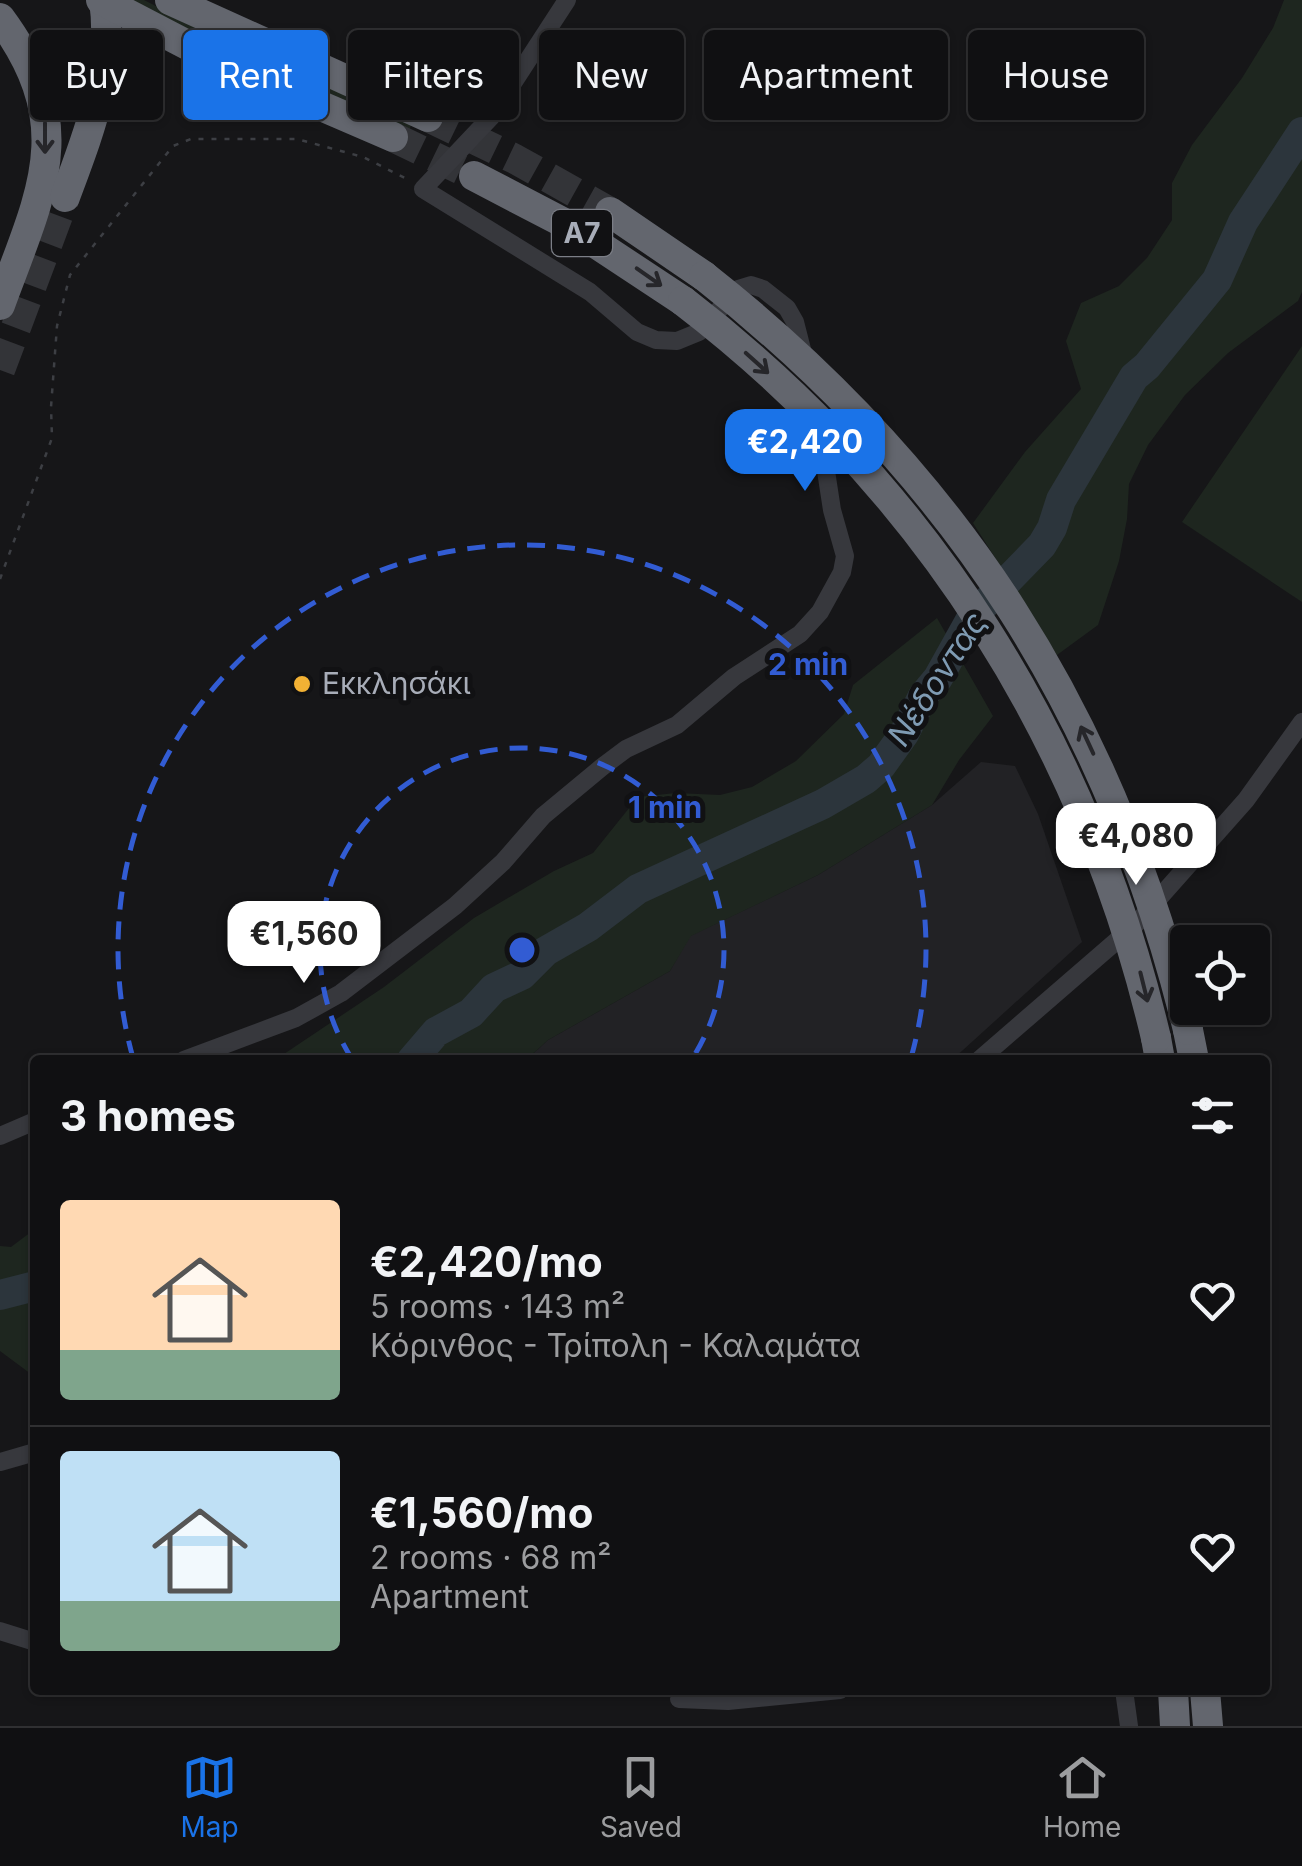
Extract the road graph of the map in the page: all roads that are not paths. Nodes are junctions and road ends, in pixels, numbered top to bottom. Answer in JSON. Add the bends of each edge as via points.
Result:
{"nodes":[{"id":1,"x":102,"y":0,"type":"edge"},
{"id":2,"x":170,"y":0,"type":"edge"},
{"id":3,"x":567,"y":0,"type":"edge"},
{"id":4,"x":0,"y":18,"type":"edge"},
{"id":5,"x":348,"y":82,"type":"edge"},
{"id":6,"x":393,"y":136,"type":"tunnel mouth"},
{"id":7,"x":474,"y":176,"type":"tunnel mouth"},
{"id":8,"x":65,"y":198,"type":"tunnel mouth"},
{"id":9,"x":610,"y":212,"type":"tunnel mouth"},
{"id":10,"x":0,"y":305,"type":"edge"},
{"id":11,"x":1302,"y":722,"type":"edge"},
{"id":12,"x":1158,"y":1049,"type":"edge"},
{"id":13,"x":197,"y":1055,"type":"edge"},
{"id":14,"x":984,"y":1055,"type":"edge"},
{"id":15,"x":1193,"y":1055,"type":"edge"},
{"id":16,"x":30,"y":1124,"type":"edge"},
{"id":17,"x":0,"y":1136,"type":"edge"},
{"id":18,"x":30,"y":1453,"type":"edge"},
{"id":19,"x":0,"y":1462,"type":"edge"},
{"id":20,"x":0,"y":1631,"type":"edge"},
{"id":21,"x":30,"y":1640,"type":"edge"},
{"id":22,"x":789,"y":1695,"type":"edge"},
{"id":23,"x":1125,"y":1695,"type":"edge"},
{"id":24,"x":1173,"y":1695,"type":"edge"},
{"id":25,"x":1205,"y":1695,"type":"edge"},
{"id":26,"x":679,"y":1699,"type":"dead end"},
{"id":27,"x":1129,"y":1726,"type":"edge"},
{"id":28,"x":1175,"y":1726,"type":"edge"},
{"id":29,"x":1208,"y":1726,"type":"edge"}],
"edges":[{"from":1,"to":6,"type":"highway","bridge":true},
{"from":1,"to":8,"type":"highway","via":[[106,50],[100,96]]},
{"from":2,"to":5,"type":"highway"},
{"from":3,"to":13,"type":"street","via":[[491,117],[423,189],[590,292],[647,338],[678,340],[699,332],[738,288],[750,285],[776,297],[795,322],[802,346],[845,556],[842,572],[800,634],[734,676],[677,725],[626,749],[543,816],[455,906],[341,993],[296,1018]]},
{"from":4,"to":10,"type":"highway","one_way":true,"via":[[25,52],[46,125],[36,208]]},
{"from":7,"to":12,"type":"highway","number":"Α7","one_way":true,"bridge":true,"via":[[568,225],[683,301],[793,396],[941,560],[1048,735],[1089,826],[1131,939]]},
{"from":15,"to":9,"type":"highway","number":"Α7","one_way":true,"bridge":true,"via":[[1161,926],[1078,720],[967,540],[814,370],[704,276]]},
{"from":11,"to":14,"type":"street","via":[[1246,800],[1136,924]]},
{"from":16,"to":17,"type":"street"},
{"from":18,"to":19,"type":"street"},
{"from":20,"to":21,"type":"street"},
{"from":22,"to":26,"type":"street"},
{"from":23,"to":27,"type":"street"},
{"from":24,"to":28,"type":"highway"},
{"from":25,"to":29,"type":"highway"}]}
